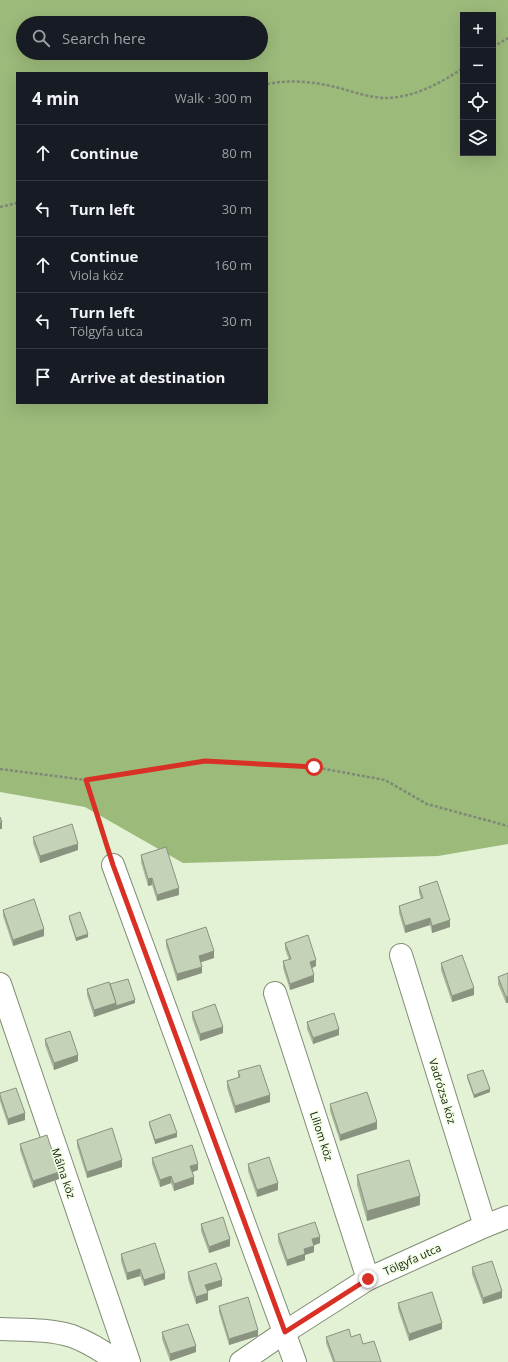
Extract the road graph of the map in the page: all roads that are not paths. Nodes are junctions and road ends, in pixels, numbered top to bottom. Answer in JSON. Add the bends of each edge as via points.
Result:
{"nodes":[{"id":1,"x":113,"y":865,"type":"road end"},
{"id":2,"x":401,"y":955,"type":"dead end"},
{"id":3,"x":0,"y":984,"type":"edge"},
{"id":4,"x":275,"y":993,"type":"dead end"},
{"id":5,"x":508,"y":1217,"type":"edge"},
{"id":6,"x":485,"y":1226,"type":"junction"},
{"id":7,"x":368,"y":1279,"type":"junction"},
{"id":8,"x":0,"y":1329,"type":"edge"},
{"id":9,"x":285,"y":1332,"type":"junction"},
{"id":10,"x":118,"y":1362,"type":"edge"},
{"id":11,"x":129,"y":1362,"type":"edge"},
{"id":12,"x":241,"y":1362,"type":"edge"},
{"id":13,"x":295,"y":1362,"type":"edge"}],
"edges":[{"from":1,"to":9,"type":"street"},
{"from":2,"to":6,"type":"street","name":"Vadrózsa köz"},
{"from":3,"to":11,"type":"street","name":"Málna köz"},
{"from":4,"to":7,"type":"street","name":"Liliom köz"},
{"from":5,"to":6,"type":"street","name":"Tölgyfa utca"},
{"from":6,"to":7,"type":"street","name":"Tölgyfa utca"},
{"from":7,"to":9,"type":"street","name":"Tölgyfa utca"},
{"from":8,"to":10,"type":"street","via":[[54,1332],[73,1337]]},
{"from":9,"to":12,"type":"street","name":"Tölgyfa utca"},
{"from":9,"to":13,"type":"street"}]}
